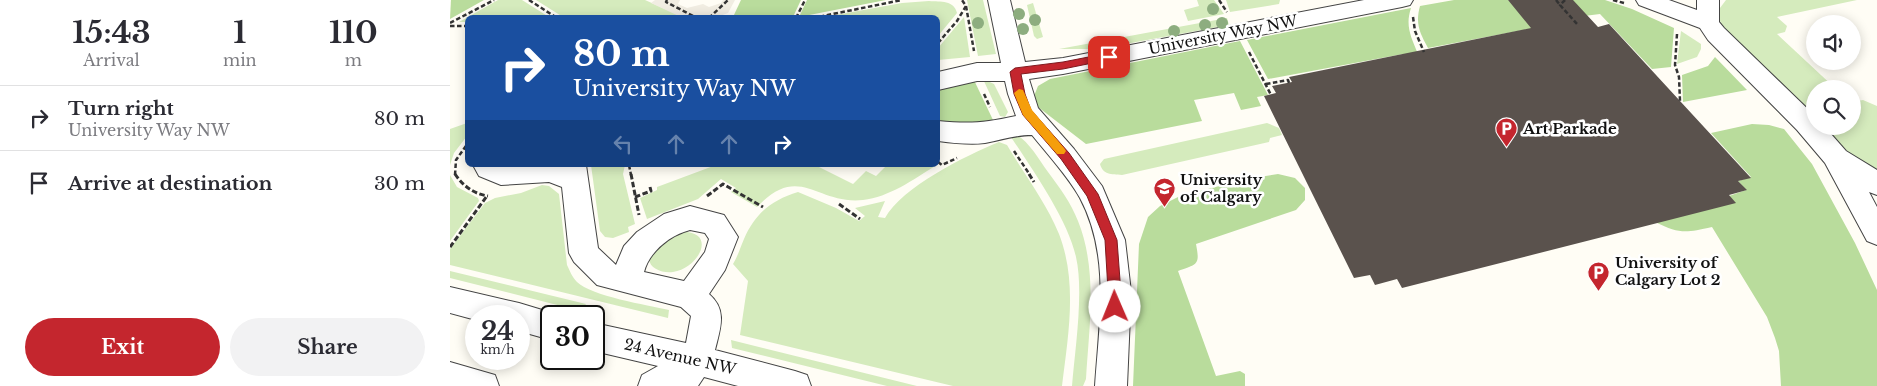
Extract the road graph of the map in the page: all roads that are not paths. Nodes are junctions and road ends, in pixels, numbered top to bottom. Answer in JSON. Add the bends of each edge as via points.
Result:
{"nodes":[{"id":1,"x":998,"y":0,"type":"edge"},
{"id":2,"x":1647,"y":0,"type":"edge"},
{"id":3,"x":1408,"y":6,"type":"edge"},
{"id":4,"x":1708,"y":12,"type":"edge"},
{"id":5,"x":1015,"y":72,"type":"junction"},
{"id":6,"x":940,"y":81,"type":"edge"},
{"id":7,"x":1037,"y":125,"type":"junction"},
{"id":8,"x":940,"y":131,"type":"edge"},
{"id":9,"x":1835,"y":156,"type":"junction"},
{"id":10,"x":487,"y":167,"type":"edge"},
{"id":11,"x":574,"y":173,"type":"edge"},
{"id":12,"x":1877,"y":184,"type":"edge"},
{"id":13,"x":1877,"y":233,"type":"edge"},
{"id":14,"x":627,"y":280,"type":"junction"},
{"id":15,"x":690,"y":296,"type":"junction"},
{"id":16,"x":450,"y":300,"type":"edge"},
{"id":17,"x":470,"y":305,"type":"edge"},
{"id":18,"x":605,"y":339,"type":"edge"},
{"id":19,"x":697,"y":360,"type":"junction"},
{"id":20,"x":654,"y":386,"type":"edge"},
{"id":21,"x":679,"y":386,"type":"edge"},
{"id":22,"x":795,"y":386,"type":"edge"},
{"id":23,"x":1111,"y":386,"type":"edge"}],
"edges":[{"from":1,"to":5,"type":"street"},
{"from":2,"to":4,"type":"street"},
{"from":3,"to":5,"type":"street","name":"University Way NW"},
{"from":4,"to":9,"type":"street","via":[[1716,34]]},
{"from":5,"to":6,"type":"street","name":"University Way NW","via":[[977,72]]},
{"from":5,"to":7,"type":"street","via":[[1027,112]]},
{"from":7,"to":8,"type":"street","via":[[1017,125],[984,133]]},
{"from":7,"to":23,"type":"street","via":[[1065,156],[1092,194],[1111,240],[1116,292]]},
{"from":9,"to":12,"type":"street"},
{"from":9,"to":13,"type":"street"},
{"from":10,"to":11,"type":"street","via":[[501,174]]},
{"from":11,"to":14,"type":"street","via":[[584,253],[608,276]]},
{"from":14,"to":15,"type":"street"},
{"from":14,"to":15,"type":"street","via":[[634,255],[647,240],[674,222],[701,219],[714,223],[724,237],[710,272]]},
{"from":15,"to":19,"type":"street","via":[[706,310],[707,320]]},
{"from":16,"to":17,"type":"street"},
{"from":18,"to":19,"type":"street","name":"24 Avenue NW"},
{"from":19,"to":20,"type":"street"},
{"from":19,"to":21,"type":"street"},
{"from":19,"to":22,"type":"street","name":"24 Avenue NW"}]}
